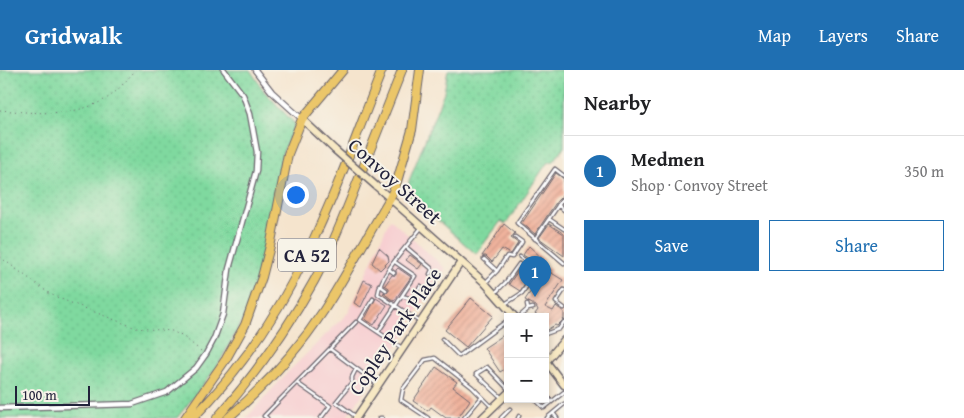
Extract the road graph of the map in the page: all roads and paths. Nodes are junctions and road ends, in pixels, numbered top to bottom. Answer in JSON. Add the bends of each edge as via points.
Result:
{"nodes":[{"id":1,"x":136,"y":70,"type":"edge"},
{"id":2,"x":224,"y":70,"type":"edge"},
{"id":3,"x":255,"y":70,"type":"edge"},
{"id":4,"x":343,"y":70,"type":"edge"},
{"id":5,"x":382,"y":70,"type":"edge"},
{"id":6,"x":402,"y":70,"type":"edge"},
{"id":7,"x":420,"y":70,"type":"edge"},
{"id":8,"x":0,"y":110,"type":"edge"},
{"id":9,"x":302,"y":119,"type":"junction"},
{"id":10,"x":564,"y":176,"type":"edge"},
{"id":11,"x":564,"y":197,"type":"edge"},
{"id":12,"x":390,"y":198,"type":"junction"},
{"id":13,"x":558,"y":206,"type":"junction"},
{"id":14,"x":564,"y":210,"type":"edge"},
{"id":15,"x":549,"y":219,"type":"junction"},
{"id":16,"x":422,"y":227,"type":"junction"},
{"id":17,"x":564,"y":229,"type":"edge"},
{"id":18,"x":515,"y":237,"type":"dead end"},
{"id":19,"x":536,"y":239,"type":"junction"},
{"id":20,"x":406,"y":247,"type":"junction"},
{"id":21,"x":0,"y":257,"type":"edge"},
{"id":22,"x":520,"y":257,"type":"dead end"},
{"id":23,"x":484,"y":259,"type":"dead end"},
{"id":24,"x":395,"y":262,"type":"junction"},
{"id":25,"x":461,"y":262,"type":"junction"},
{"id":26,"x":564,"y":263,"type":"edge"},
{"id":27,"x":519,"y":264,"type":"dead end"},
{"id":28,"x":390,"y":270,"type":"junction"},
{"id":29,"x":497,"y":271,"type":"junction"},
{"id":30,"x":394,"y":273,"type":"dead end"},
{"id":31,"x":430,"y":274,"type":"dead end"},
{"id":32,"x":384,"y":278,"type":"junction"},
{"id":33,"x":388,"y":281,"type":"dead end"},
{"id":34,"x":484,"y":283,"type":"junction"},
{"id":35,"x":379,"y":285,"type":"junction"},
{"id":36,"x":421,"y":286,"type":"dead end"},
{"id":37,"x":386,"y":290,"type":"dead end"},
{"id":38,"x":564,"y":290,"type":"edge"},
{"id":39,"x":494,"y":294,"type":"junction"},
{"id":40,"x":396,"y":297,"type":"dead end"},
{"id":41,"x":401,"y":298,"type":"junction"},
{"id":42,"x":373,"y":299,"type":"dead end"},
{"id":43,"x":505,"y":304,"type":"junction"},
{"id":44,"x":527,"y":304,"type":"dead end"},
{"id":45,"x":396,"y":306,"type":"junction"},
{"id":46,"x":533,"y":308,"type":"dead end"},
{"id":47,"x":564,"y":308,"type":"edge"},
{"id":48,"x":528,"y":309,"type":"junction"},
{"id":49,"x":511,"y":313,"type":"edge"},
{"id":50,"x":520,"y":313,"type":"edge"},
{"id":51,"x":356,"y":322,"type":"dead end"},
{"id":52,"x":564,"y":322,"type":"edge"},
{"id":53,"x":421,"y":323,"type":"junction"},
{"id":54,"x":504,"y":324,"type":"edge"},
{"id":55,"x":378,"y":332,"type":"junction"},
{"id":56,"x":549,"y":333,"type":"edge"},
{"id":57,"x":442,"y":339,"type":"dead end"},
{"id":58,"x":564,"y":340,"type":"edge"},
{"id":59,"x":330,"y":349,"type":"junction"},
{"id":60,"x":403,"y":349,"type":"junction"},
{"id":61,"x":206,"y":354,"type":"junction"},
{"id":62,"x":549,"y":358,"type":"edge"},
{"id":63,"x":549,"y":366,"type":"edge"},
{"id":64,"x":356,"y":369,"type":"junction"},
{"id":65,"x":297,"y":383,"type":"junction"},
{"id":66,"x":379,"y":385,"type":"junction"},
{"id":67,"x":564,"y":385,"type":"edge"},
{"id":68,"x":504,"y":386,"type":"edge"},
{"id":69,"x":564,"y":392,"type":"edge"},
{"id":70,"x":504,"y":396,"type":"edge"},
{"id":71,"x":482,"y":398,"type":"junction"},
{"id":72,"x":502,"y":398,"type":"junction"},
{"id":73,"x":549,"y":399,"type":"edge"},
{"id":74,"x":551,"y":401,"type":"joint"},
{"id":75,"x":539,"y":403,"type":"edge"},
{"id":76,"x":549,"y":403,"type":"edge"},
{"id":77,"x":564,"y":404,"type":"edge"},
{"id":78,"x":492,"y":407,"type":"junction"},
{"id":79,"x":0,"y":408,"type":"edge"},
{"id":80,"x":510,"y":409,"type":"dead end"},
{"id":81,"x":553,"y":414,"type":"junction"},
{"id":82,"x":185,"y":418,"type":"edge"},
{"id":83,"x":192,"y":418,"type":"edge"},
{"id":84,"x":218,"y":418,"type":"edge"},
{"id":85,"x":228,"y":418,"type":"edge"},
{"id":86,"x":267,"y":418,"type":"edge"},
{"id":87,"x":321,"y":418,"type":"edge"},
{"id":88,"x":357,"y":418,"type":"edge"},
{"id":89,"x":428,"y":418,"type":"edge"},
{"id":90,"x":464,"y":418,"type":"edge"},
{"id":91,"x":482,"y":418,"type":"edge"},
{"id":92,"x":501,"y":418,"type":"edge"},
{"id":93,"x":548,"y":418,"type":"edge"},
{"id":94,"x":557,"y":418,"type":"edge"}],
"edges":[{"from":1,"to":8,"type":"path","via":[[108,97],[86,108],[60,113]]},
{"from":2,"to":61,"type":"street","via":[[243,94],[250,114],[257,152],[256,171],[228,269],[223,314]]},
{"from":3,"to":9,"type":"street","name":"Convoy Street","via":[[272,92]]},
{"from":4,"to":9,"type":"highway"},
{"from":5,"to":83,"type":"highway","number":"CA 52","via":[[342,174],[303,261],[261,333],[233,372]]},
{"from":6,"to":84,"type":"highway","number":"CA 52","via":[[336,235],[314,280],[274,346]]},
{"from":7,"to":12,"type":"highway","via":[[412,130]]},
{"from":9,"to":12,"type":"main road","name":"Convoy Street","bridge":true},
{"from":9,"to":82,"type":"highway","via":[[288,154],[271,242],[245,325]]},
{"from":10,"to":19,"type":"lane","via":[[555,169],[517,223]]},
{"from":11,"to":13,"type":"lane"},
{"from":12,"to":16,"type":"main road","name":"Convoy Street"},
{"from":12,"to":85,"type":"highway","via":[[318,318],[292,352]]},
{"from":13,"to":14,"type":"lane"},
{"from":13,"to":15,"type":"lane"},
{"from":15,"to":17,"type":"lane"},
{"from":15,"to":19,"type":"lane"},
{"from":16,"to":20,"type":"lane"},
{"from":16,"to":25,"type":"main road","name":"Convoy Street"},
{"from":18,"to":29,"type":"lane","via":[[522,242]]},
{"from":19,"to":26,"type":"lane"},
{"from":20,"to":24,"type":"lane"},
{"from":20,"to":31,"type":"lane","via":[[431,268]]},
{"from":21,"to":61,"type":"path","via":[[50,294],[136,328],[172,331]]},
{"from":22,"to":43,"type":"lane","via":[[538,269],[522,293]]},
{"from":23,"to":29,"type":"lane"},
{"from":24,"to":28,"type":"lane"},
{"from":24,"to":41,"type":"lane","via":[[415,276]]},
{"from":25,"to":34,"type":"main road","name":"Convoy Street"},
{"from":25,"to":53,"type":"main road","name":"Copley Park Place"},
{"from":27,"to":39,"type":"lane"},
{"from":28,"to":30,"type":"lane"},
{"from":28,"to":32,"type":"lane"},
{"from":29,"to":34,"type":"lane"},
{"from":32,"to":33,"type":"lane"},
{"from":32,"to":35,"type":"lane"},
{"from":34,"to":39,"type":"main road","name":"Convoy Street"},
{"from":35,"to":37,"type":"lane"},
{"from":35,"to":45,"type":"lane","via":[[378,294]]},
{"from":36,"to":41,"type":"lane","via":[[412,299]]},
{"from":38,"to":47,"type":"lane","via":[[556,302]]},
{"from":39,"to":43,"type":"main road","name":"Convoy Street"},
{"from":40,"to":41,"type":"lane"},
{"from":41,"to":45,"type":"lane"},
{"from":42,"to":55,"type":"lane","via":[[360,320]]},
{"from":43,"to":49,"type":"main road","name":"Convoy Street"},
{"from":44,"to":48,"type":"lane"},
{"from":45,"to":53,"type":"lane"},
{"from":45,"to":55,"type":"lane"},
{"from":46,"to":48,"type":"lane"},
{"from":48,"to":50,"type":"lane"},
{"from":51,"to":59,"type":"lane"},
{"from":52,"to":56,"type":"lane","via":[[559,329]]},
{"from":53,"to":60,"type":"main road","name":"Copley Park Place"},
{"from":54,"to":57,"type":"lane","via":[[459,356]]},
{"from":55,"to":60,"type":"lane"},
{"from":58,"to":62,"type":"main road"},
{"from":59,"to":64,"type":"lane"},
{"from":59,"to":65,"type":"lane"},
{"from":60,"to":66,"type":"main road","name":"Copley Park Place"},
{"from":61,"to":79,"type":"street","via":[[196,368],[166,392],[132,404]]},
{"from":63,"to":67,"type":"main road"},
{"from":64,"to":66,"type":"lane"},
{"from":64,"to":88,"type":"lane","via":[[352,382],[336,402]]},
{"from":65,"to":86,"type":"lane","via":[[264,416]]},
{"from":65,"to":87,"type":"lane","via":[[330,406]]},
{"from":66,"to":88,"type":"main road","name":"Copley Park Place"},
{"from":68,"to":72,"type":"lane","via":[[487,367],[476,374]]},
{"from":69,"to":74,"type":"lane"},
{"from":70,"to":72,"type":"main road"},
{"from":71,"to":78,"type":"lane"},
{"from":71,"to":89,"type":"lane","via":[[442,361],[435,358],[425,360],[403,388],[402,400]]},
{"from":71,"to":90,"type":"lane"},
{"from":72,"to":78,"type":"main road"},
{"from":73,"to":74,"type":"lane"},
{"from":75,"to":76,"type":"lane","via":[[544,408]]},
{"from":77,"to":81,"type":"lane"},
{"from":78,"to":91,"type":"main road"},
{"from":80,"to":92,"type":"lane"},
{"from":81,"to":93,"type":"lane"},
{"from":81,"to":94,"type":"lane"}]}
